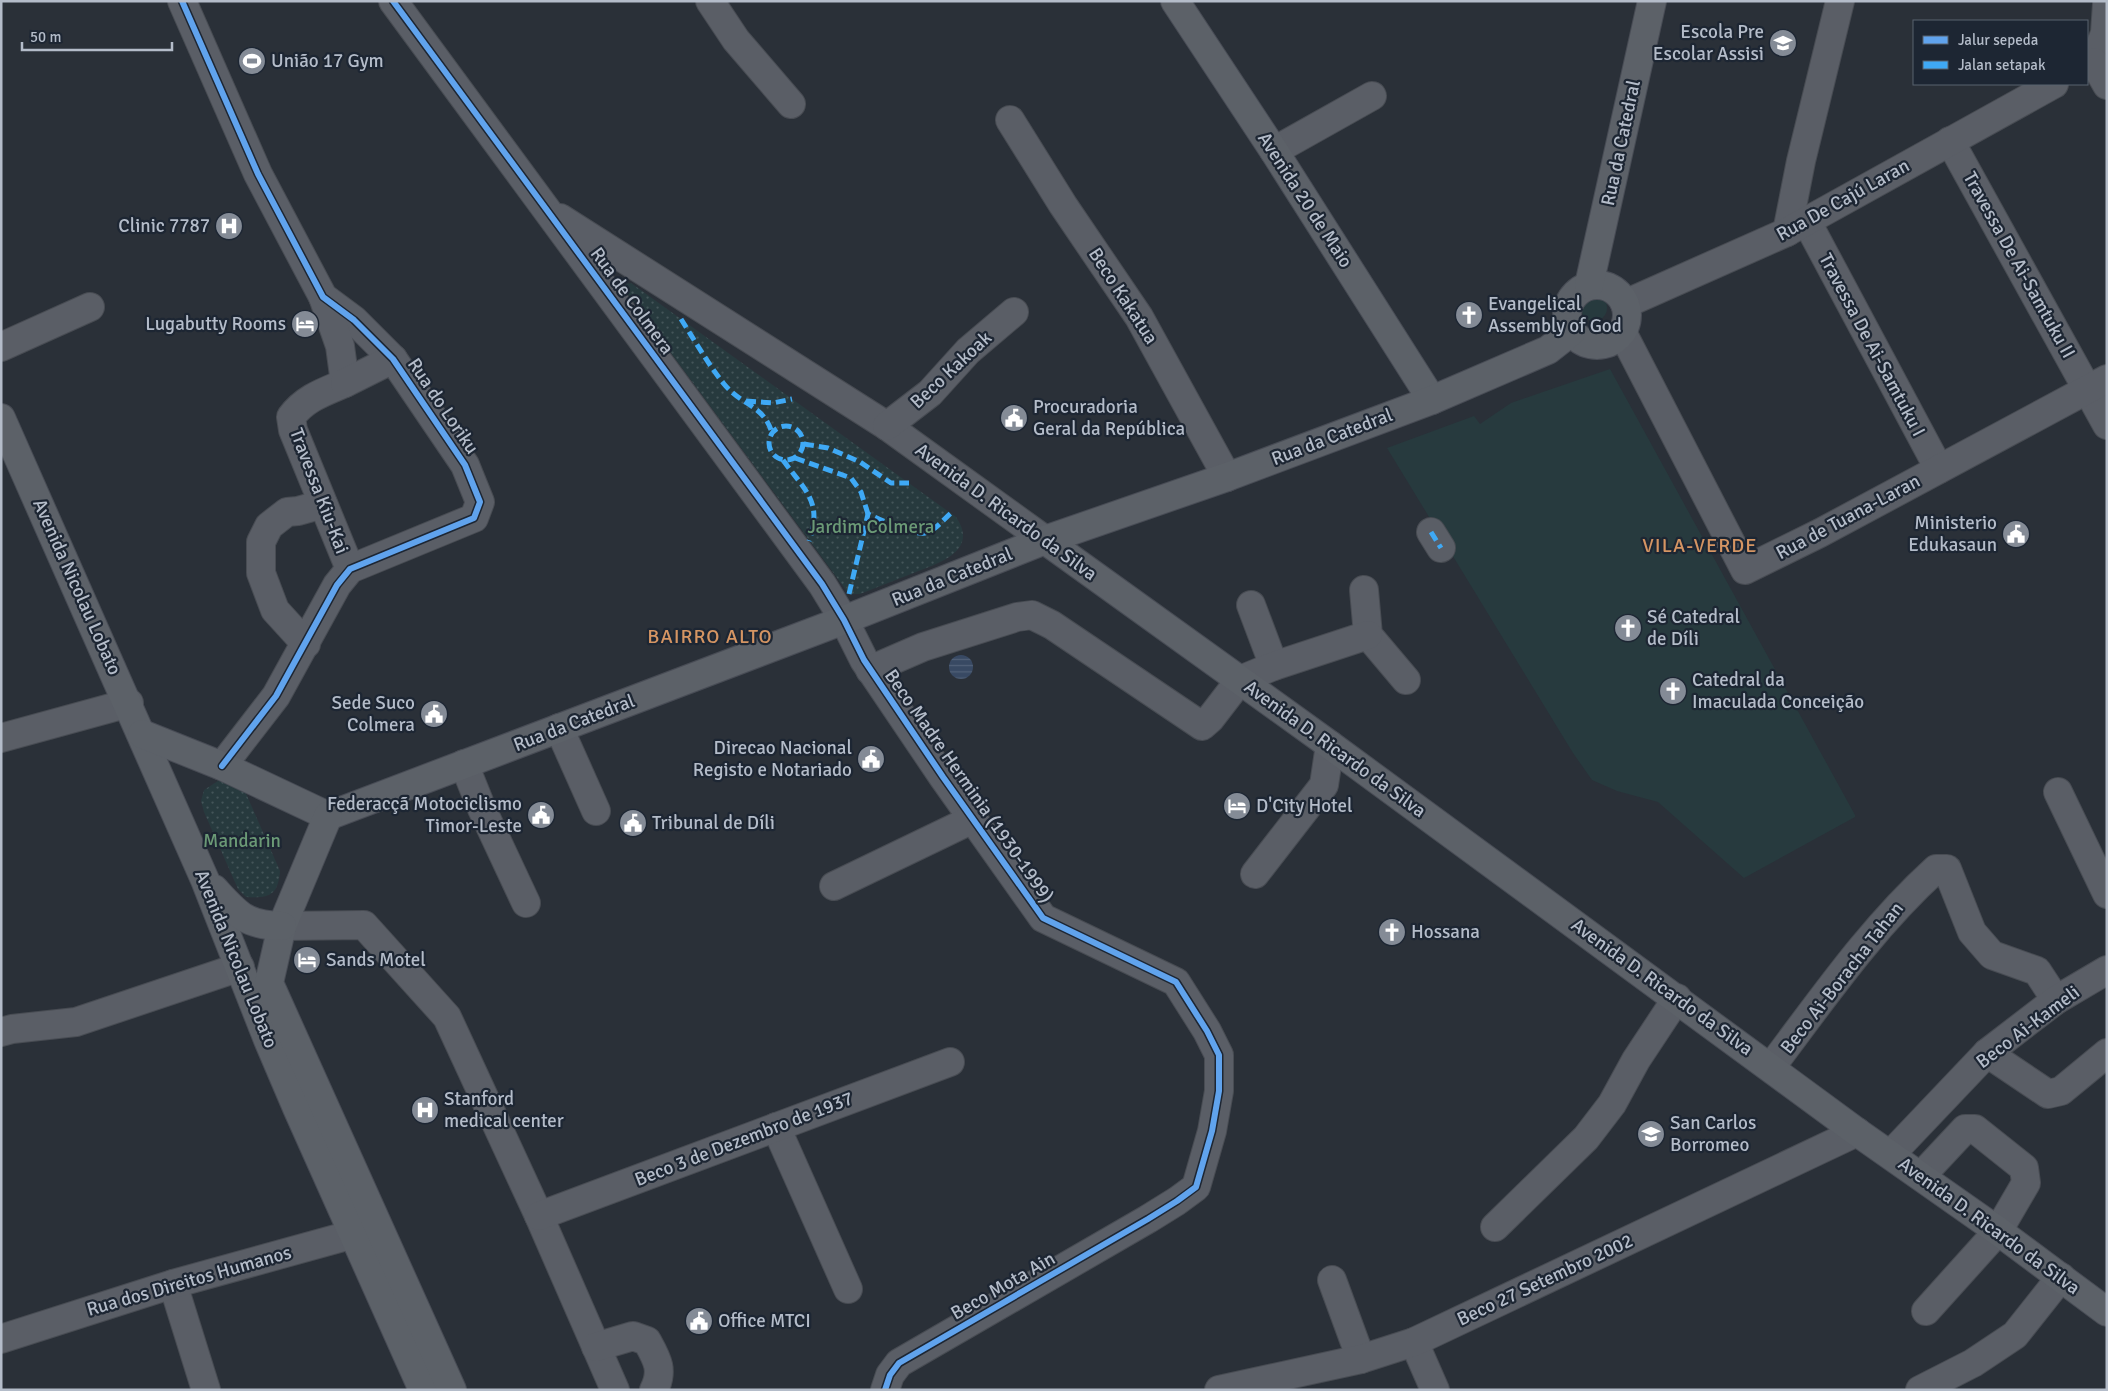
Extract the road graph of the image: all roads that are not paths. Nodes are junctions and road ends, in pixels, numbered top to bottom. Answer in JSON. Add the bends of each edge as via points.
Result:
{"nodes":[{"id":1,"x":182,"y":1,"type":"edge"},
{"id":2,"x":393,"y":1,"type":"edge"},
{"id":3,"x":710,"y":1,"type":"edge"},
{"id":4,"x":1176,"y":1,"type":"edge"},
{"id":5,"x":1652,"y":1,"type":"edge"},
{"id":6,"x":1840,"y":1,"type":"edge"},
{"id":7,"x":2107,"y":4,"type":"edge"},
{"id":8,"x":2096,"y":71,"type":"edge"},
{"id":9,"x":2052,"y":85,"type":"edge"},
{"id":10,"x":1372,"y":96,"type":"dead end"},
{"id":11,"x":791,"y":104,"type":"dead end"},
{"id":12,"x":1010,"y":120,"type":"dead end"},
{"id":13,"x":1950,"y":141,"type":"junction"},
{"id":14,"x":1274,"y":151,"type":"junction"},
{"id":15,"x":546,"y":210,"type":"junction"},
{"id":16,"x":1796,"y":226,"type":"junction"},
{"id":17,"x":1589,"y":285,"type":"junction"},
{"id":18,"x":323,"y":297,"type":"junction"},
{"id":19,"x":1625,"y":304,"type":"junction"},
{"id":20,"x":90,"y":307,"type":"dead end"},
{"id":21,"x":1014,"y":312,"type":"dead end"},
{"id":22,"x":1571,"y":332,"type":"junction"},
{"id":23,"x":1622,"y":332,"type":"junction"},
{"id":24,"x":1,"y":347,"type":"edge"},
{"id":25,"x":393,"y":359,"type":"junction"},
{"id":26,"x":345,"y":383,"type":"junction"},
{"id":27,"x":2098,"y":383,"type":"edge"},
{"id":28,"x":1432,"y":400,"type":"junction"},
{"id":29,"x":1,"y":418,"type":"edge"},
{"id":30,"x":2107,"y":425,"type":"edge"},
{"id":31,"x":887,"y":426,"type":"junction"},
{"id":32,"x":1939,"y":469,"type":"junction"},
{"id":33,"x":1226,"y":477,"type":"junction"},
{"id":34,"x":323,"y":504,"type":"junction"},
{"id":35,"x":1045,"y":540,"type":"junction"},
{"id":36,"x":350,"y":569,"type":"junction"},
{"id":37,"x":1364,"y":590,"type":"dead end"},
{"id":38,"x":1251,"y":605,"type":"dead end"},
{"id":39,"x":844,"y":620,"type":"junction"},
{"id":40,"x":1368,"y":635,"type":"junction"},
{"id":41,"x":306,"y":644,"type":"junction"},
{"id":42,"x":1274,"y":666,"type":"junction"},
{"id":43,"x":870,"y":670,"type":"junction"},
{"id":44,"x":1240,"y":680,"type":"junction"},
{"id":45,"x":1406,"y":680,"type":"dead end"},
{"id":46,"x":129,"y":703,"type":"junction"},
{"id":47,"x":559,"y":728,"type":"junction"},
{"id":48,"x":142,"y":734,"type":"junction"},
{"id":49,"x":1,"y":738,"type":"edge"},
{"id":50,"x":1330,"y":745,"type":"junction"},
{"id":51,"x":464,"y":764,"type":"junction"},
{"id":52,"x":222,"y":766,"type":"junction"},
{"id":53,"x":2058,"y":792,"type":"dead end"},
{"id":54,"x":596,"y":811,"type":"dead end"},
{"id":55,"x":328,"y":816,"type":"junction"},
{"id":56,"x":973,"y":820,"type":"junction"},
{"id":57,"x":1255,"y":874,"type":"dead end"},
{"id":58,"x":206,"y":880,"type":"junction"},
{"id":59,"x":834,"y":886,"type":"dead end"},
{"id":60,"x":2107,"y":894,"type":"edge"},
{"id":61,"x":526,"y":903,"type":"dead end"},
{"id":62,"x":282,"y":926,"type":"junction"},
{"id":63,"x":240,"y":967,"type":"junction"},
{"id":64,"x":2107,"y":970,"type":"edge"},
{"id":65,"x":1176,"y":982,"type":"joint"},
{"id":66,"x":1677,"y":998,"type":"junction"},
{"id":67,"x":2056,"y":1000,"type":"junction"},
{"id":68,"x":1,"y":1032,"type":"edge"},
{"id":69,"x":1987,"y":1053,"type":"junction"},
{"id":70,"x":2107,"y":1053,"type":"edge"},
{"id":71,"x":950,"y":1062,"type":"dead end"},
{"id":72,"x":1771,"y":1067,"type":"junction"},
{"id":73,"x":776,"y":1127,"type":"junction"},
{"id":74,"x":1857,"y":1132,"type":"junction"},
{"id":75,"x":1891,"y":1154,"type":"junction"},
{"id":76,"x":1922,"y":1176,"type":"junction"},
{"id":77,"x":539,"y":1216,"type":"junction"},
{"id":78,"x":1495,"y":1227,"type":"dead end"},
{"id":79,"x":366,"y":1230,"type":"junction"},
{"id":80,"x":1998,"y":1231,"type":"junction"},
{"id":81,"x":2061,"y":1277,"type":"junction"},
{"id":82,"x":1332,"y":1280,"type":"dead end"},
{"id":83,"x":173,"y":1284,"type":"junction"},
{"id":84,"x":848,"y":1289,"type":"dead end"},
{"id":85,"x":1926,"y":1311,"type":"dead end"},
{"id":86,"x":2107,"y":1312,"type":"edge"},
{"id":87,"x":1,"y":1338,"type":"edge"},
{"id":88,"x":1414,"y":1342,"type":"junction"},
{"id":89,"x":596,"y":1347,"type":"junction"},
{"id":90,"x":1361,"y":1358,"type":"junction"},
{"id":91,"x":206,"y":1390,"type":"edge"},
{"id":92,"x":424,"y":1390,"type":"edge"},
{"id":93,"x":452,"y":1390,"type":"edge"},
{"id":94,"x":615,"y":1390,"type":"edge"},
{"id":95,"x":654,"y":1390,"type":"edge"},
{"id":96,"x":885,"y":1390,"type":"edge"},
{"id":97,"x":1220,"y":1390,"type":"edge"},
{"id":98,"x":1435,"y":1390,"type":"edge"},
{"id":99,"x":1920,"y":1390,"type":"edge"}],
"edges":[{"from":1,"to":18,"type":"street","name":"Rua do Loriku","via":[[258,174]]},
{"from":2,"to":15,"type":"street","name":"Rua de Colmera"},
{"from":3,"to":11,"type":"street","via":[[736,40]]},
{"from":4,"to":14,"type":"main road","name":"Avenida 20 de Maio"},
{"from":5,"to":17,"type":"main road","name":"Rua da Catedral"},
{"from":6,"to":16,"type":"street","via":[[1801,161]]},
{"from":7,"to":8,"type":"street","via":[[2105,33]]},
{"from":9,"to":13,"type":"street","name":"Rua De Cajú Laran"},
{"from":10,"to":14,"type":"street"},
{"from":12,"to":33,"type":"street","name":"Beco Kakatua","via":[[1139,317]]},
{"from":13,"to":16,"type":"street","name":"Rua De Cajú Laran"},
{"from":13,"to":27,"type":"street","name":"Travessa De Ai-Samtuku II"},
{"from":14,"to":28,"type":"main road","name":"Avenida 20 de Maio"},
{"from":15,"to":31,"type":"street","name":"Avenida D. Ricardo da Silva"},
{"from":15,"to":39,"type":"street","name":"Rua de Colmera","via":[[822,584]]},
{"from":16,"to":19,"type":"street","name":"Rua De Cajú Laran"},
{"from":16,"to":32,"type":"street","name":"Travessa De Ai-Samtuku I"},
{"from":17,"to":19,"type":"main road","via":[[1604,285],[1617,292]]},
{"from":17,"to":22,"type":"main road","via":[[1573,295],[1568,304],[1567,323]]},
{"from":18,"to":25,"type":"street","name":"Rua do Loriku","via":[[354,320]]},
{"from":18,"to":26,"type":"street","via":[[340,346]]},
{"from":19,"to":23,"type":"main road","via":[[1627,313]]},
{"from":20,"to":24,"type":"street"},
{"from":21,"to":31,"type":"street","name":"Beco Kakoak","via":[[968,351],[930,393]]},
{"from":22,"to":23,"type":"main road","via":[[1587,344],[1597,346],[1607,344]]},
{"from":22,"to":28,"type":"main road","name":"Rua da Catedral","via":[[1548,350]]},
{"from":23,"to":32,"type":"street","name":"Rua de Tuana-Laran","via":[[1745,570]]},
{"from":25,"to":26,"type":"street"},
{"from":25,"to":36,"type":"street","name":"Rua do Loriku","via":[[465,465],[480,502],[474,518]]},
{"from":26,"to":34,"type":"street","name":"Travessa Kiu-Kai","via":[[316,395],[299,406],[291,417],[293,430]]},
{"from":27,"to":30,"type":"street","name":"Travessa De Ai-Samtuku II"},
{"from":27,"to":32,"type":"street","name":"Rua de Tuana-Laran"},
{"from":28,"to":33,"type":"main road","name":"Rua da Catedral"},
{"from":29,"to":46,"type":"main road","name":"Avenida Nicolau Lobato"},
{"from":31,"to":35,"type":"street","name":"Avenida D. Ricardo da Silva"},
{"from":33,"to":35,"type":"main road","name":"Rua da Catedral"},
{"from":34,"to":36,"type":"street","name":"Travessa Kiu-Kai"},
{"from":34,"to":41,"type":"street","via":[[287,512],[269,526],[261,542],[262,573],[275,610]]},
{"from":35,"to":39,"type":"main road","name":"Rua da Catedral"},
{"from":35,"to":44,"type":"main road","name":"Avenida D. Ricardo da Silva"},
{"from":36,"to":41,"type":"street","via":[[337,585]]},
{"from":37,"to":40,"type":"street"},
{"from":38,"to":42,"type":"street"},
{"from":39,"to":43,"type":"street","name":"Beco Madre Herminia (1930-1999)"},
{"from":39,"to":47,"type":"main road","name":"Rua da Catedral"},
{"from":40,"to":42,"type":"street"},
{"from":40,"to":45,"type":"street"},
{"from":41,"to":52,"type":"street","via":[[276,696]]},
{"from":42,"to":44,"type":"street"},
{"from":43,"to":44,"type":"street","via":[[923,647],[1032,615],[1052,625],[1202,726]]},
{"from":43,"to":56,"type":"street","name":"Beco Madre Herminia (1930-1999)"},
{"from":44,"to":50,"type":"main road","name":"Avenida D. Ricardo da Silva"},
{"from":46,"to":48,"type":"main road","name":"Avenida Nicolau Lobato"},
{"from":46,"to":49,"type":"street"},
{"from":47,"to":51,"type":"main road","name":"Rua da Catedral"},
{"from":47,"to":54,"type":"street"},
{"from":48,"to":52,"type":"main road"},
{"from":48,"to":58,"type":"main road","name":"Avenida Nicolau Lobato"},
{"from":50,"to":57,"type":"street","via":[[1324,784]]},
{"from":50,"to":66,"type":"main road","name":"Avenida D. Ricardo da Silva"},
{"from":51,"to":55,"type":"main road","name":"Rua da Catedral"},
{"from":51,"to":61,"type":"street"},
{"from":52,"to":55,"type":"main road"},
{"from":53,"to":60,"type":"street"},
{"from":55,"to":62,"type":"main road"},
{"from":56,"to":59,"type":"street"},
{"from":56,"to":65,"type":"street","name":"Beco Madre Herminia (1930-1999)","via":[[1043,918]]},
{"from":58,"to":62,"type":"main road","via":[[244,919],[261,926]]},
{"from":58,"to":63,"type":"main road","name":"Avenida Nicolau Lobato"},
{"from":62,"to":63,"type":"main road"},
{"from":62,"to":77,"type":"street","via":[[364,925],[447,1017]]},
{"from":62,"to":79,"type":"main road","name":"Avenida Nicolau Lobato","via":[[269,983]]},
{"from":63,"to":68,"type":"street","via":[[76,1022]]},
{"from":63,"to":79,"type":"main road","name":"Avenida Nicolau Lobato","via":[[278,1065]]},
{"from":64,"to":67,"type":"street","name":"Beco Ai-Kameli"},
{"from":65,"to":96,"type":"street","name":"Beco Mota Ain","via":[[1219,1055],[1219,1091],[1212,1131],[1196,1187],[1148,1219],[899,1363]]},
{"from":66,"to":72,"type":"main road","name":"Avenida D. Ricardo da Silva"},
{"from":66,"to":78,"type":"street","via":[[1636,1060],[1612,1104],[1586,1138]]},
{"from":67,"to":69,"type":"street","name":"Beco Ai-Kameli"},
{"from":67,"to":72,"type":"street","name":"Beco Ai-Boracha Tahan","via":[[2037,971],[1992,955],[1972,932],[1947,869],[1936,869],[1904,898],[1856,954]]},
{"from":69,"to":70,"type":"street","via":[[2048,1094],[2061,1091]]},
{"from":69,"to":75,"type":"street","name":"Beco Ai-Kameli"},
{"from":71,"to":73,"type":"street","name":"Beco 3 de Dezembro de 1937"},
{"from":72,"to":74,"type":"main road","name":"Avenida D. Ricardo da Silva"},
{"from":73,"to":77,"type":"street","name":"Beco 3 de Dezembro de 1937"},
{"from":73,"to":84,"type":"street"},
{"from":74,"to":75,"type":"main road","name":"Avenida D. Ricardo da Silva"},
{"from":74,"to":88,"type":"street","name":"Beco 27 Setembro 2002"},
{"from":75,"to":76,"type":"main road","name":"Avenida D. Ricardo da Silva"},
{"from":76,"to":80,"type":"main road","name":"Avenida D. Ricardo da Silva"},
{"from":76,"to":80,"type":"street","via":[[1965,1129],[1975,1129],[2024,1168],[2026,1183]]},
{"from":77,"to":89,"type":"street"},
{"from":79,"to":83,"type":"street","name":"Rua dos Direitos Humanos"},
{"from":79,"to":92,"type":"main road","name":"Avenida Nicolau Lobato"},
{"from":79,"to":93,"type":"main road","name":"Avenida Nicolau Lobato"},
{"from":80,"to":81,"type":"main road","name":"Avenida D. Ricardo da Silva"},
{"from":80,"to":85,"type":"street"},
{"from":81,"to":86,"type":"main road","name":"Avenida D. Ricardo da Silva"},
{"from":81,"to":99,"type":"street","via":[[2015,1336],[1973,1363]]},
{"from":82,"to":90,"type":"street"},
{"from":83,"to":87,"type":"street","name":"Rua dos Direitos Humanos"},
{"from":83,"to":91,"type":"street"},
{"from":88,"to":90,"type":"street","name":"Beco 27 Setembro 2002"},
{"from":88,"to":98,"type":"street"},
{"from":89,"to":94,"type":"street"},
{"from":89,"to":95,"type":"street","via":[[633,1336],[647,1341],[656,1358],[660,1378]]},
{"from":90,"to":97,"type":"street","name":"Beco 27 Setembro 2002"}]}
